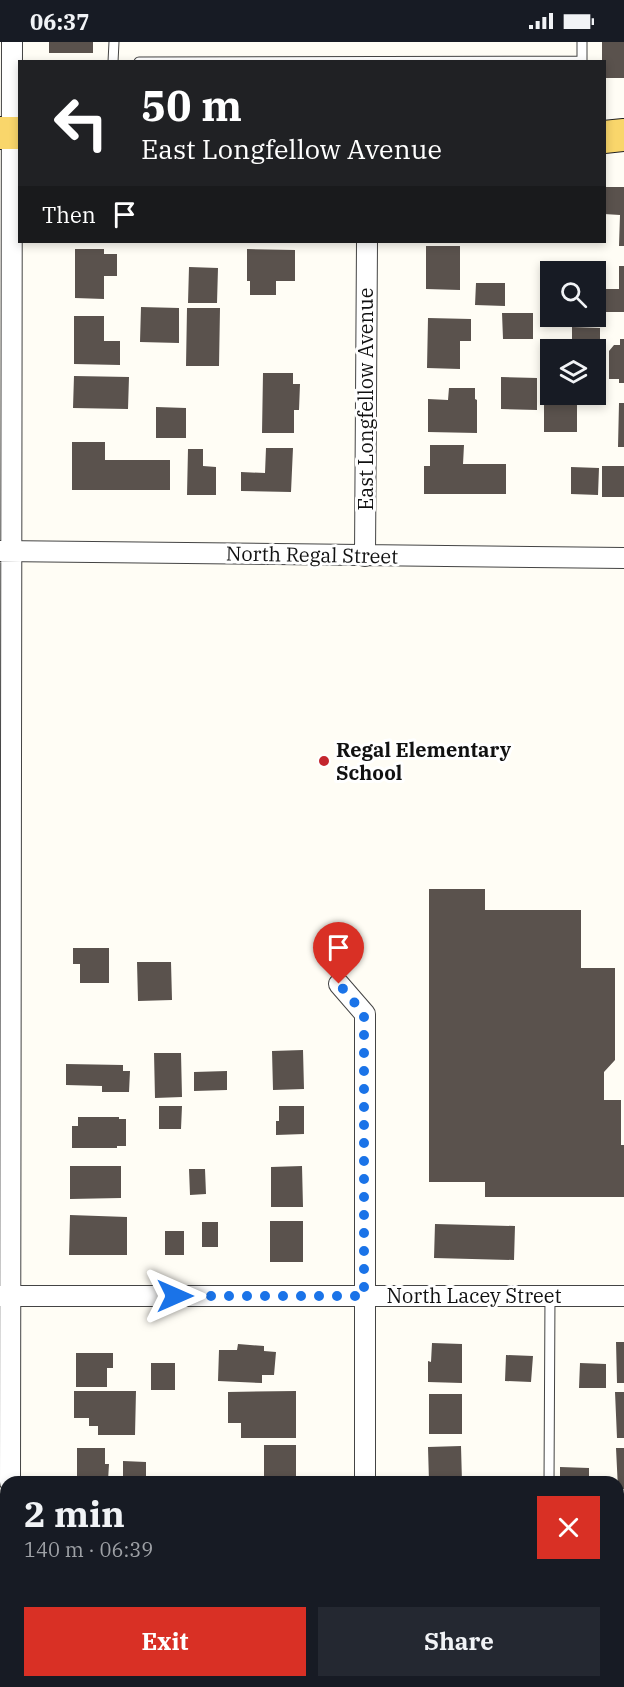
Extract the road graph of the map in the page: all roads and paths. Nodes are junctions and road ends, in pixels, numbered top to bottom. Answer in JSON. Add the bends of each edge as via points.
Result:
{"nodes":[{"id":1,"x":12,"y":42,"type":"edge"},
{"id":2,"x":114,"y":42,"type":"edge"},
{"id":3,"x":582,"y":42,"type":"edge"},
{"id":4,"x":113,"y":60,"type":"edge"},
{"id":5,"x":582,"y":60,"type":"edge"},
{"id":6,"x":10,"y":133,"type":"edge"},
{"id":7,"x":624,"y":135,"type":"edge"},
{"id":8,"x":606,"y":137,"type":"edge"},
{"id":9,"x":367,"y":243,"type":"edge"},
{"id":10,"x":6,"y":551,"type":"edge"},
{"id":11,"x":364,"y":556,"type":"junction"},
{"id":12,"x":624,"y":558,"type":"edge"},
{"id":13,"x":339,"y":984,"type":"dead end"},
{"id":14,"x":4,"y":1296,"type":"edge"},
{"id":15,"x":364,"y":1296,"type":"junction"},
{"id":16,"x":550,"y":1296,"type":"junction"},
{"id":17,"x":624,"y":1296,"type":"edge"},
{"id":18,"x":10,"y":1476,"type":"edge"},
{"id":19,"x":364,"y":1476,"type":"edge"},
{"id":20,"x":549,"y":1476,"type":"edge"}],
"edges":[{"from":1,"to":6,"type":"street"},
{"from":2,"to":4,"type":"lane"},
{"from":3,"to":5,"type":"lane"},
{"from":6,"to":10,"type":"street"},
{"from":7,"to":8,"type":"main road"},
{"from":9,"to":11,"type":"street","name":"East Longfellow Avenue"},
{"from":10,"to":11,"type":"street","name":"North Regal Street"},
{"from":10,"to":14,"type":"street"},
{"from":11,"to":12,"type":"street","name":"North Regal Street"},
{"from":13,"to":15,"type":"street","via":[[364,1014]]},
{"from":14,"to":15,"type":"street","name":"North Lacey Street"},
{"from":14,"to":18,"type":"street"},
{"from":15,"to":16,"type":"street","name":"North Lacey Street"},
{"from":15,"to":19,"type":"street"},
{"from":16,"to":17,"type":"street","name":"North Lacey Street"},
{"from":16,"to":20,"type":"lane"}]}
